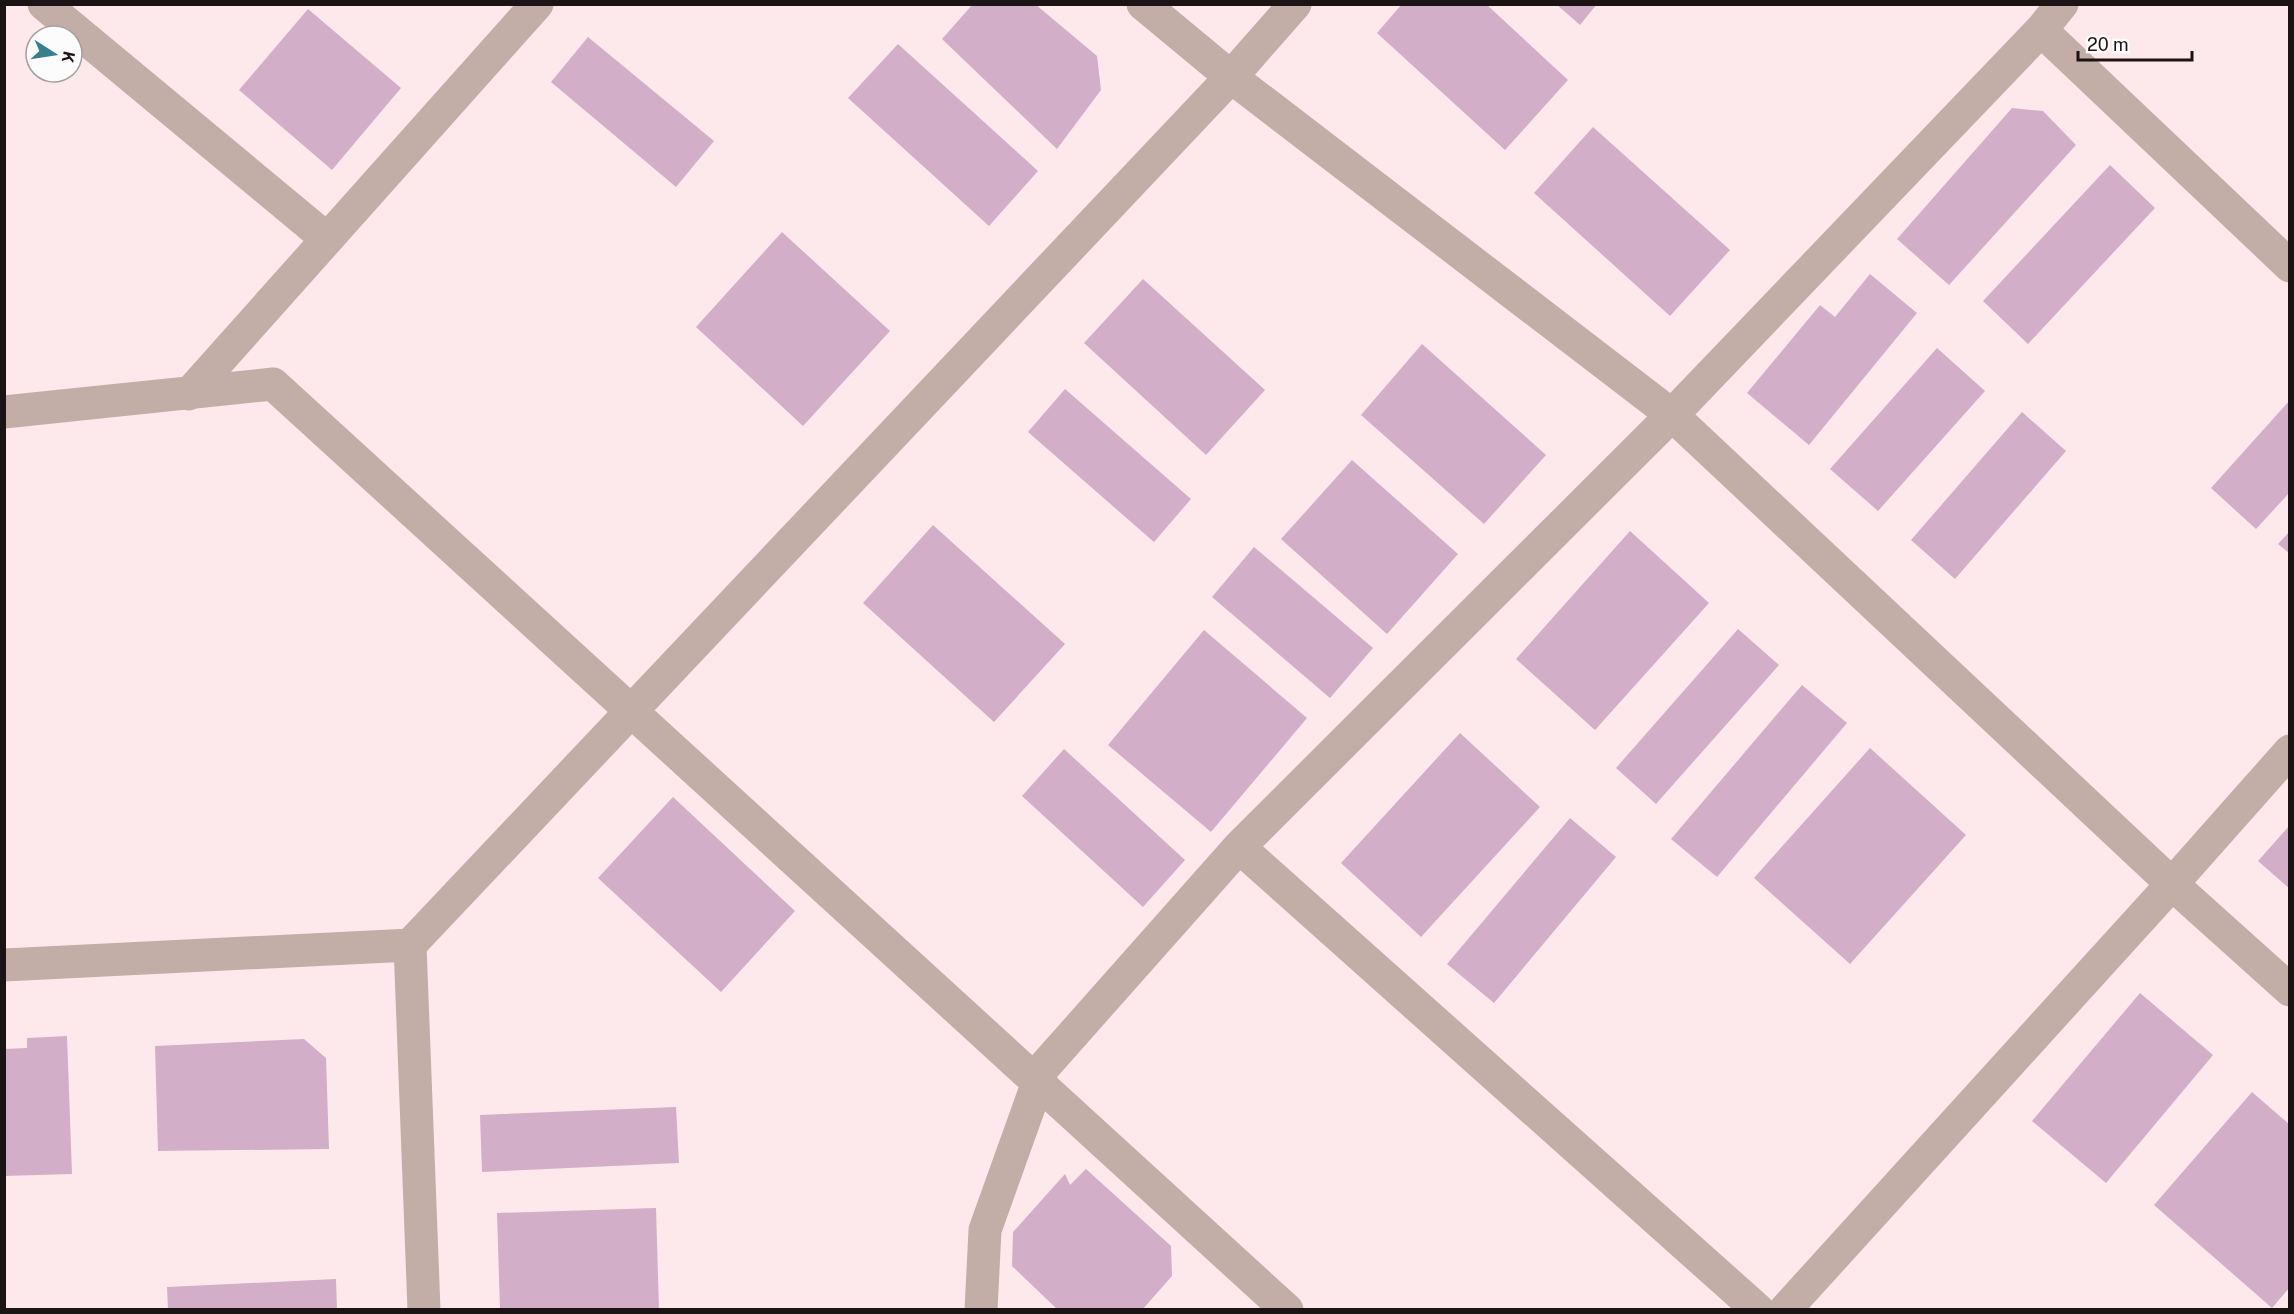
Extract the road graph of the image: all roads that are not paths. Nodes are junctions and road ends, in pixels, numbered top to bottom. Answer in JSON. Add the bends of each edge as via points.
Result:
{"nodes":[{"id":1,"x":44,"y":4,"type":"edge"},
{"id":2,"x":537,"y":4,"type":"edge"},
{"id":3,"x":1143,"y":4,"type":"edge"},
{"id":4,"x":1295,"y":4,"type":"edge"},
{"id":5,"x":2062,"y":4,"type":"edge"},
{"id":6,"x":2041,"y":30,"type":"junction"},
{"id":7,"x":1231,"y":77,"type":"junction"},
{"id":8,"x":327,"y":240,"type":"junction"},
{"id":9,"x":2289,"y":266,"type":"edge"},
{"id":10,"x":189,"y":394,"type":"junction"},
{"id":11,"x":4,"y":412,"type":"edge"},
{"id":12,"x":1672,"y":416,"type":"junction"},
{"id":13,"x":631,"y":711,"type":"junction"},
{"id":14,"x":2289,"y":751,"type":"edge"},
{"id":15,"x":1239,"y":847,"type":"junction"},
{"id":16,"x":2172,"y":884,"type":"junction"},
{"id":17,"x":410,"y":945,"type":"junction"},
{"id":18,"x":4,"y":964,"type":"edge"},
{"id":19,"x":2289,"y":990,"type":"edge"},
{"id":20,"x":1038,"y":1082,"type":"junction"},
{"id":21,"x":424,"y":1310,"type":"edge"},
{"id":22,"x":981,"y":1310,"type":"edge"},
{"id":23,"x":1287,"y":1310,"type":"edge"},
{"id":24,"x":1758,"y":1310,"type":"edge"},
{"id":25,"x":1785,"y":1310,"type":"edge"}],
"edges":[{"from":1,"to":8,"type":"street"},
{"from":2,"to":8,"type":"street"},
{"from":3,"to":7,"type":"street"},
{"from":4,"to":7,"type":"street"},
{"from":5,"to":6,"type":"street"},
{"from":6,"to":9,"type":"street"},
{"from":6,"to":12,"type":"street"},
{"from":7,"to":12,"type":"street"},
{"from":7,"to":13,"type":"street"},
{"from":8,"to":10,"type":"street"},
{"from":10,"to":11,"type":"street"},
{"from":10,"to":13,"type":"street","via":[[273,384]]},
{"from":12,"to":15,"type":"street"},
{"from":12,"to":16,"type":"street"},
{"from":13,"to":17,"type":"street"},
{"from":13,"to":20,"type":"street"},
{"from":14,"to":16,"type":"street"},
{"from":15,"to":20,"type":"street","via":[[1044,1068]]},
{"from":15,"to":24,"type":"street"},
{"from":16,"to":19,"type":"street"},
{"from":16,"to":25,"type":"street"},
{"from":17,"to":18,"type":"street"},
{"from":17,"to":21,"type":"street"},
{"from":20,"to":22,"type":"street","via":[[985,1230]]},
{"from":20,"to":23,"type":"street"}]}
